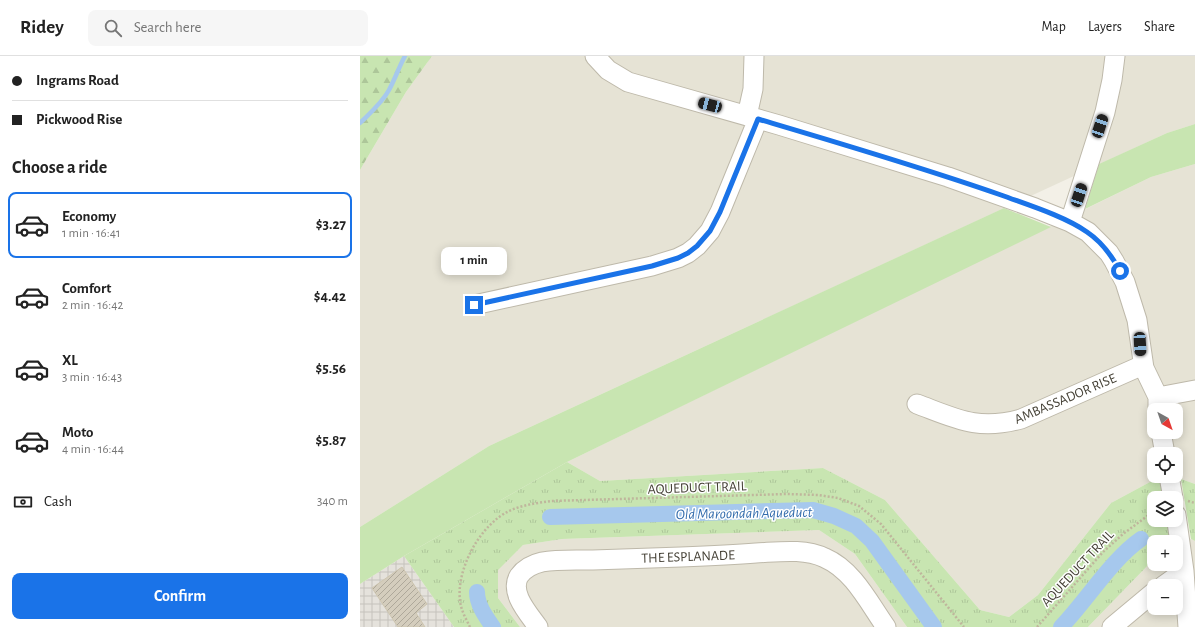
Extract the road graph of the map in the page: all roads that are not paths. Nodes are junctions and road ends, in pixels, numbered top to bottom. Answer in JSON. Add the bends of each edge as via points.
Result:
{"nodes":[{"id":1,"x":596,"y":56,"type":"edge"},
{"id":2,"x":754,"y":56,"type":"edge"},
{"id":3,"x":1115,"y":56,"type":"edge"},
{"id":4,"x":753,"y":118,"type":"junction"},
{"id":5,"x":1070,"y":222,"type":"junction"},
{"id":6,"x":474,"y":305,"type":"dead end"},
{"id":7,"x":1143,"y":365,"type":"junction"},
{"id":8,"x":1195,"y":390,"type":"edge"},
{"id":9,"x":1158,"y":403,"type":"edge"},
{"id":10,"x":917,"y":404,"type":"dead end"},
{"id":11,"x":1178,"y":527,"type":"edge"},
{"id":12,"x":1184,"y":571,"type":"junction"},
{"id":13,"x":1173,"y":579,"type":"edge"},
{"id":14,"x":1147,"y":598,"type":"edge"},
{"id":15,"x":538,"y":627,"type":"edge"},
{"id":16,"x":886,"y":627,"type":"edge"},
{"id":17,"x":1112,"y":627,"type":"edge"},
{"id":18,"x":1188,"y":627,"type":"edge"}],
"edges":[{"from":1,"to":4,"type":"street","via":[[608,70],[628,82]]},
{"from":2,"to":4,"type":"street"},
{"from":3,"to":5,"type":"street","via":[[1105,112]]},
{"from":4,"to":5,"type":"street","via":[[948,178]]},
{"from":4,"to":6,"type":"street","via":[[715,223],[704,239],[688,253],[652,266]]},
{"from":5,"to":7,"type":"street","via":[[1095,238],[1109,253],[1120,271],[1137,320]]},
{"from":7,"to":9,"type":"street"},
{"from":7,"to":10,"type":"street","name":"AMBASSADOR RISE","via":[[1021,419],[1006,423],[958,420]]},
{"from":8,"to":9,"type":"street"},
{"from":11,"to":12,"type":"street"},
{"from":12,"to":13,"type":"street"},
{"from":12,"to":18,"type":"street"},
{"from":14,"to":17,"type":"street"},
{"from":15,"to":16,"type":"street","name":"THE ESPLANADE","via":[[521,602],[516,582],[519,576],[540,562],[786,552],[813,554],[835,563],[852,579]]}]}
